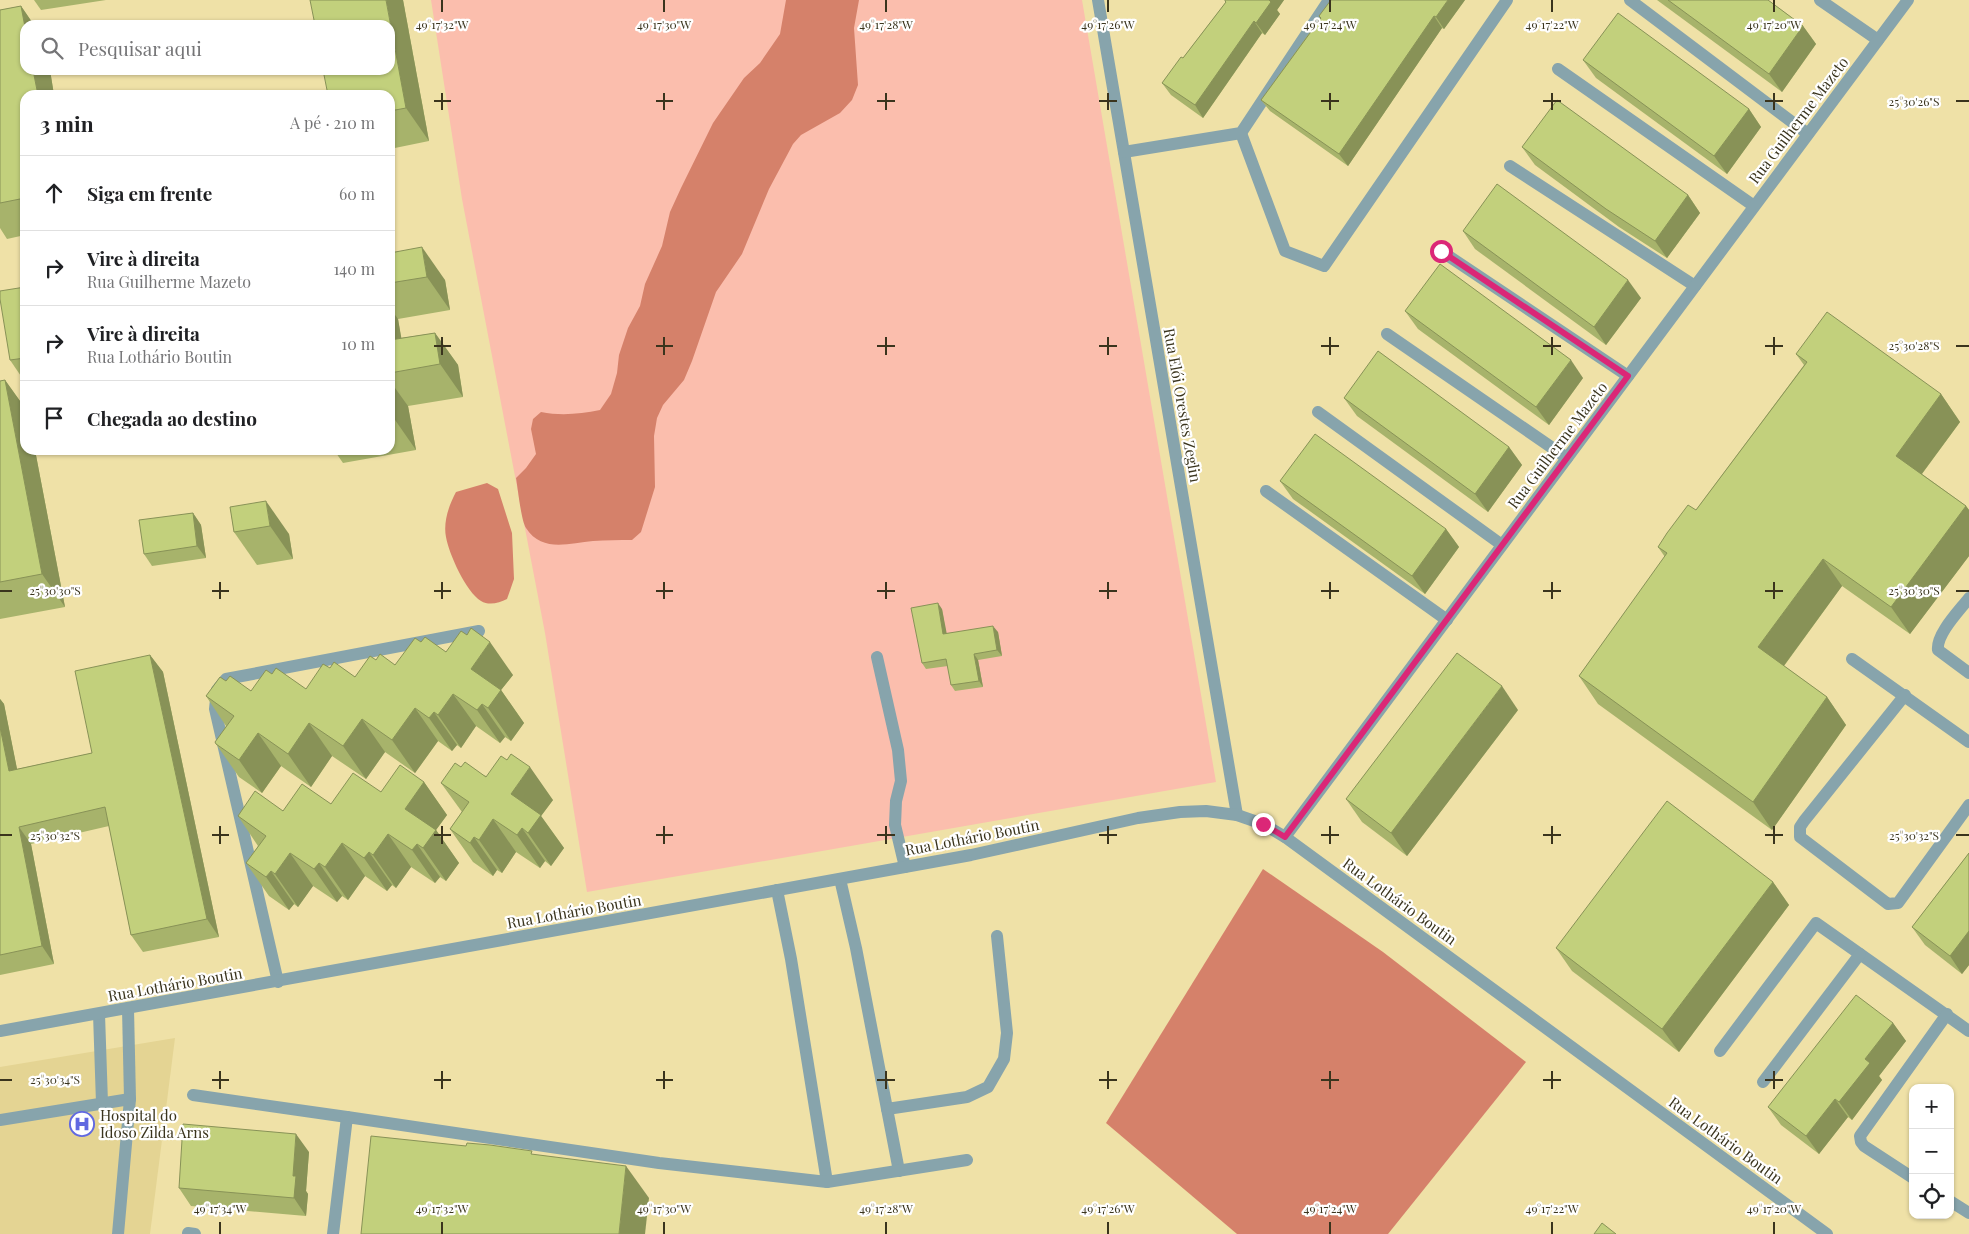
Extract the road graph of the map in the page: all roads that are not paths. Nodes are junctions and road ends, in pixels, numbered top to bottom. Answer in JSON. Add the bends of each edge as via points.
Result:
{"nodes":[{"id":1,"x":1098,"y":0,"type":"edge"},
{"id":2,"x":1330,"y":0,"type":"edge"},
{"id":3,"x":1508,"y":0,"type":"edge"},
{"id":4,"x":1630,"y":0,"type":"edge"},
{"id":5,"x":1820,"y":0,"type":"edge"},
{"id":6,"x":1908,"y":0,"type":"edge"},
{"id":7,"x":1878,"y":40,"type":"junction"},
{"id":8,"x":1558,"y":69,"type":"dead end"},
{"id":9,"x":1242,"y":133,"type":"junction"},
{"id":10,"x":1808,"y":134,"type":"junction"},
{"id":11,"x":1124,"y":152,"type":"junction"},
{"id":12,"x":1510,"y":166,"type":"dead end"},
{"id":13,"x":1754,"y":206,"type":"junction"},
{"id":14,"x":1441,"y":251,"type":"dead end"},
{"id":15,"x":1695,"y":286,"type":"junction"},
{"id":16,"x":1387,"y":334,"type":"dead end"},
{"id":17,"x":1628,"y":376,"type":"junction"},
{"id":18,"x":1318,"y":412,"type":"dead end"},
{"id":19,"x":1567,"y":458,"type":"junction"},
{"id":20,"x":1266,"y":490,"type":"dead end"},
{"id":21,"x":1502,"y":545,"type":"junction"},
{"id":22,"x":1969,"y":598,"type":"edge"},
{"id":23,"x":1447,"y":620,"type":"junction"},
{"id":24,"x":479,"y":631,"type":"edge"},
{"id":25,"x":877,"y":657,"type":"dead end"},
{"id":26,"x":1852,"y":659,"type":"dead end"},
{"id":27,"x":1969,"y":674,"type":"edge"},
{"id":28,"x":1905,"y":695,"type":"junction"},
{"id":29,"x":1969,"y":742,"type":"edge"},
{"id":30,"x":1969,"y":805,"type":"edge"},
{"id":31,"x":1237,"y":814,"type":"junction"},
{"id":32,"x":1285,"y":837,"type":"junction"},
{"id":33,"x":906,"y":867,"type":"junction"},
{"id":34,"x":840,"y":879,"type":"junction"},
{"id":35,"x":777,"y":890,"type":"junction"},
{"id":36,"x":997,"y":936,"type":"dead end"},
{"id":37,"x":1860,"y":954,"type":"junction"},
{"id":38,"x":278,"y":982,"type":"junction"},
{"id":39,"x":128,"y":1009,"type":"junction"},
{"id":40,"x":99,"y":1014,"type":"junction"},
{"id":41,"x":1947,"y":1014,"type":"junction"},
{"id":42,"x":1969,"y":1030,"type":"edge"},
{"id":43,"x":0,"y":1031,"type":"edge"},
{"id":44,"x":1720,"y":1050,"type":"dead end"},
{"id":45,"x":1763,"y":1082,"type":"dead end"},
{"id":46,"x":193,"y":1095,"type":"dead end"},
{"id":47,"x":130,"y":1099,"type":"junction"},
{"id":48,"x":102,"y":1103,"type":"junction"},
{"id":49,"x":887,"y":1109,"type":"junction"},
{"id":50,"x":346,"y":1117,"type":"junction"},
{"id":51,"x":0,"y":1120,"type":"edge"},
{"id":52,"x":967,"y":1160,"type":"dead end"},
{"id":53,"x":899,"y":1171,"type":"junction"},
{"id":54,"x":1909,"y":1175,"type":"edge"},
{"id":55,"x":827,"y":1182,"type":"junction"},
{"id":56,"x":1954,"y":1204,"type":"edge"},
{"id":57,"x":1969,"y":1213,"type":"edge"},
{"id":58,"x":118,"y":1234,"type":"edge"},
{"id":59,"x":333,"y":1234,"type":"edge"},
{"id":60,"x":1826,"y":1234,"type":"edge"}],
"edges":[{"from":1,"to":11,"type":"street","name":"Rua Elói Orestes Zeglin"},
{"from":2,"to":9,"type":"street"},
{"from":3,"to":9,"type":"street","via":[[1324,266],[1285,252]]},
{"from":4,"to":10,"type":"street"},
{"from":5,"to":7,"type":"street"},
{"from":6,"to":7,"type":"street","name":"Rua Guilherme Mazeto"},
{"from":7,"to":10,"type":"street","name":"Rua Guilherme Mazeto"},
{"from":8,"to":13,"type":"street"},
{"from":9,"to":11,"type":"street"},
{"from":10,"to":13,"type":"street","name":"Rua Guilherme Mazeto"},
{"from":11,"to":31,"type":"street","name":"Rua Elói Orestes Zeglin"},
{"from":12,"to":15,"type":"street"},
{"from":13,"to":15,"type":"street","name":"Rua Guilherme Mazeto"},
{"from":14,"to":17,"type":"street"},
{"from":15,"to":17,"type":"street","name":"Rua Guilherme Mazeto"},
{"from":16,"to":19,"type":"street"},
{"from":17,"to":19,"type":"street","name":"Rua Guilherme Mazeto"},
{"from":18,"to":21,"type":"street"},
{"from":19,"to":21,"type":"street","name":"Rua Guilherme Mazeto"},
{"from":20,"to":23,"type":"street"},
{"from":21,"to":23,"type":"street","name":"Rua Guilherme Mazeto"},
{"from":22,"to":27,"type":"street","via":[[1940,636],[1938,645],[1938,650]]},
{"from":23,"to":32,"type":"street","name":"Rua Guilherme Mazeto"},
{"from":24,"to":38,"type":"street","via":[[226,679],[217,690],[216,709]]},
{"from":25,"to":33,"type":"street","via":[[898,750],[901,781],[895,825]]},
{"from":26,"to":28,"type":"street"},
{"from":28,"to":29,"type":"street"},
{"from":28,"to":30,"type":"street","via":[[1804,821],[1800,837],[1888,904],[1893,904],[1898,903]]},
{"from":31,"to":32,"type":"street","name":"Rua Lothário Boutin"},
{"from":31,"to":33,"type":"street","name":"Rua Lothário Boutin","via":[[1180,812],[1138,818]]},
{"from":32,"to":60,"type":"street","name":"Rua Lothário Boutin"},
{"from":33,"to":34,"type":"street","name":"Rua Lothário Boutin"},
{"from":34,"to":35,"type":"street","name":"Rua Lothário Boutin"},
{"from":34,"to":49,"type":"street"},
{"from":35,"to":38,"type":"street","name":"Rua Lothário Boutin"},
{"from":35,"to":55,"type":"street"},
{"from":36,"to":49,"type":"street","via":[[1007,1033],[1004,1059],[988,1087],[967,1097]]},
{"from":37,"to":41,"type":"street"},
{"from":37,"to":44,"type":"street","via":[[1816,923]]},
{"from":37,"to":45,"type":"street"},
{"from":38,"to":39,"type":"street","name":"Rua Lothário Boutin"},
{"from":39,"to":40,"type":"street","name":"Rua Lothário Boutin"},
{"from":39,"to":47,"type":"street"},
{"from":40,"to":43,"type":"street","name":"Rua Lothário Boutin"},
{"from":40,"to":48,"type":"street"},
{"from":41,"to":42,"type":"street"},
{"from":41,"to":54,"type":"street","via":[[1860,1136],[1864,1146]]},
{"from":46,"to":50,"type":"street"},
{"from":47,"to":48,"type":"street"},
{"from":47,"to":58,"type":"street"},
{"from":48,"to":51,"type":"street"},
{"from":49,"to":53,"type":"street"},
{"from":50,"to":55,"type":"street","via":[[659,1163]]},
{"from":50,"to":59,"type":"street"},
{"from":52,"to":53,"type":"street"},
{"from":53,"to":55,"type":"street"},
{"from":56,"to":57,"type":"street"}]}
